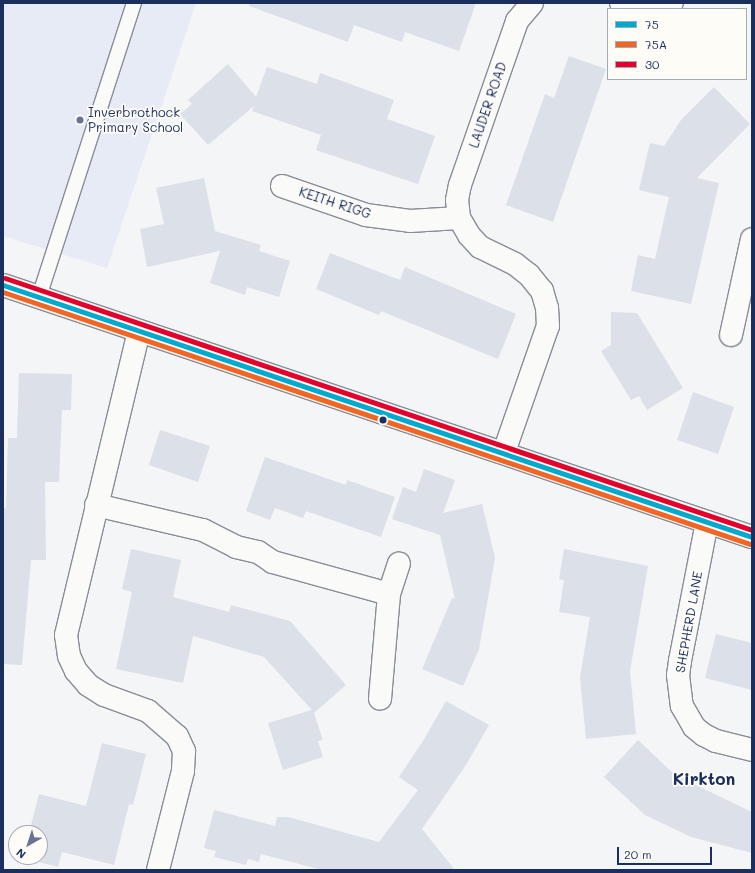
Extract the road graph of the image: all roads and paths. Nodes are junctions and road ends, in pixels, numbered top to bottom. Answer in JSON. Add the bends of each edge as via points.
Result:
{"nodes":[{"id":1,"x":134,"y":3,"type":"edge"},
{"id":2,"x":621,"y":3,"type":"edge"},
{"id":3,"x":672,"y":3,"type":"edge"},
{"id":4,"x":528,"y":4,"type":"edge"},
{"id":5,"x":637,"y":8,"type":"edge"},
{"id":6,"x":659,"y":8,"type":"edge"},
{"id":7,"x":282,"y":186,"type":"dead end"},
{"id":8,"x":459,"y":218,"type":"junction"},
{"id":9,"x":752,"y":239,"type":"edge"},
{"id":10,"x":3,"y":285,"type":"edge"},
{"id":11,"x":39,"y":297,"type":"junction"},
{"id":12,"x":139,"y":331,"type":"junction"},
{"id":13,"x":731,"y":335,"type":"dead end"},
{"id":14,"x":504,"y":452,"type":"junction"},
{"id":15,"x":96,"y":505,"type":"junction"},
{"id":16,"x":707,"y":522,"type":"junction"},
{"id":17,"x":752,"y":537,"type":"edge"},
{"id":18,"x":399,"y":564,"type":"dead end"},
{"id":19,"x":389,"y":594,"type":"junction"},
{"id":20,"x":380,"y":699,"type":"dead end"},
{"id":21,"x":752,"y":750,"type":"edge"},
{"id":22,"x":158,"y":870,"type":"edge"}],
"edges":[{"from":1,"to":11,"type":"lane"},
{"from":2,"to":5,"type":"street"},
{"from":3,"to":6,"type":"street"},
{"from":4,"to":8,"type":"street","name":"LAUDER ROAD","via":[[517,21],[460,185],[457,200]]},
{"from":7,"to":8,"type":"street","name":"KEITH RIGG","via":[[366,215],[410,221]]},
{"from":8,"to":14,"type":"street","name":"LAUDER ROAD","via":[[480,247],[515,264],[529,274],[542,291],[547,308],[548,326]]},
{"from":9,"to":13,"type":"street"},
{"from":10,"to":11,"type":"street"},
{"from":11,"to":12,"type":"street"},
{"from":12,"to":14,"type":"street"},
{"from":12,"to":15,"type":"street"},
{"from":14,"to":16,"type":"street"},
{"from":15,"to":19,"type":"street","via":[[204,530],[236,547],[258,552],[273,562]]},
{"from":15,"to":22,"type":"street","via":[[66,636],[69,656],[76,671],[88,685],[104,695],[148,711],[176,736],[184,752],[183,771]]},
{"from":16,"to":17,"type":"street"},
{"from":16,"to":21,"type":"street","name":"SHEPHERD LANE","via":[[678,675],[682,706],[694,727],[704,735],[716,741]]},
{"from":18,"to":19,"type":"street"},
{"from":19,"to":20,"type":"street"}]}
